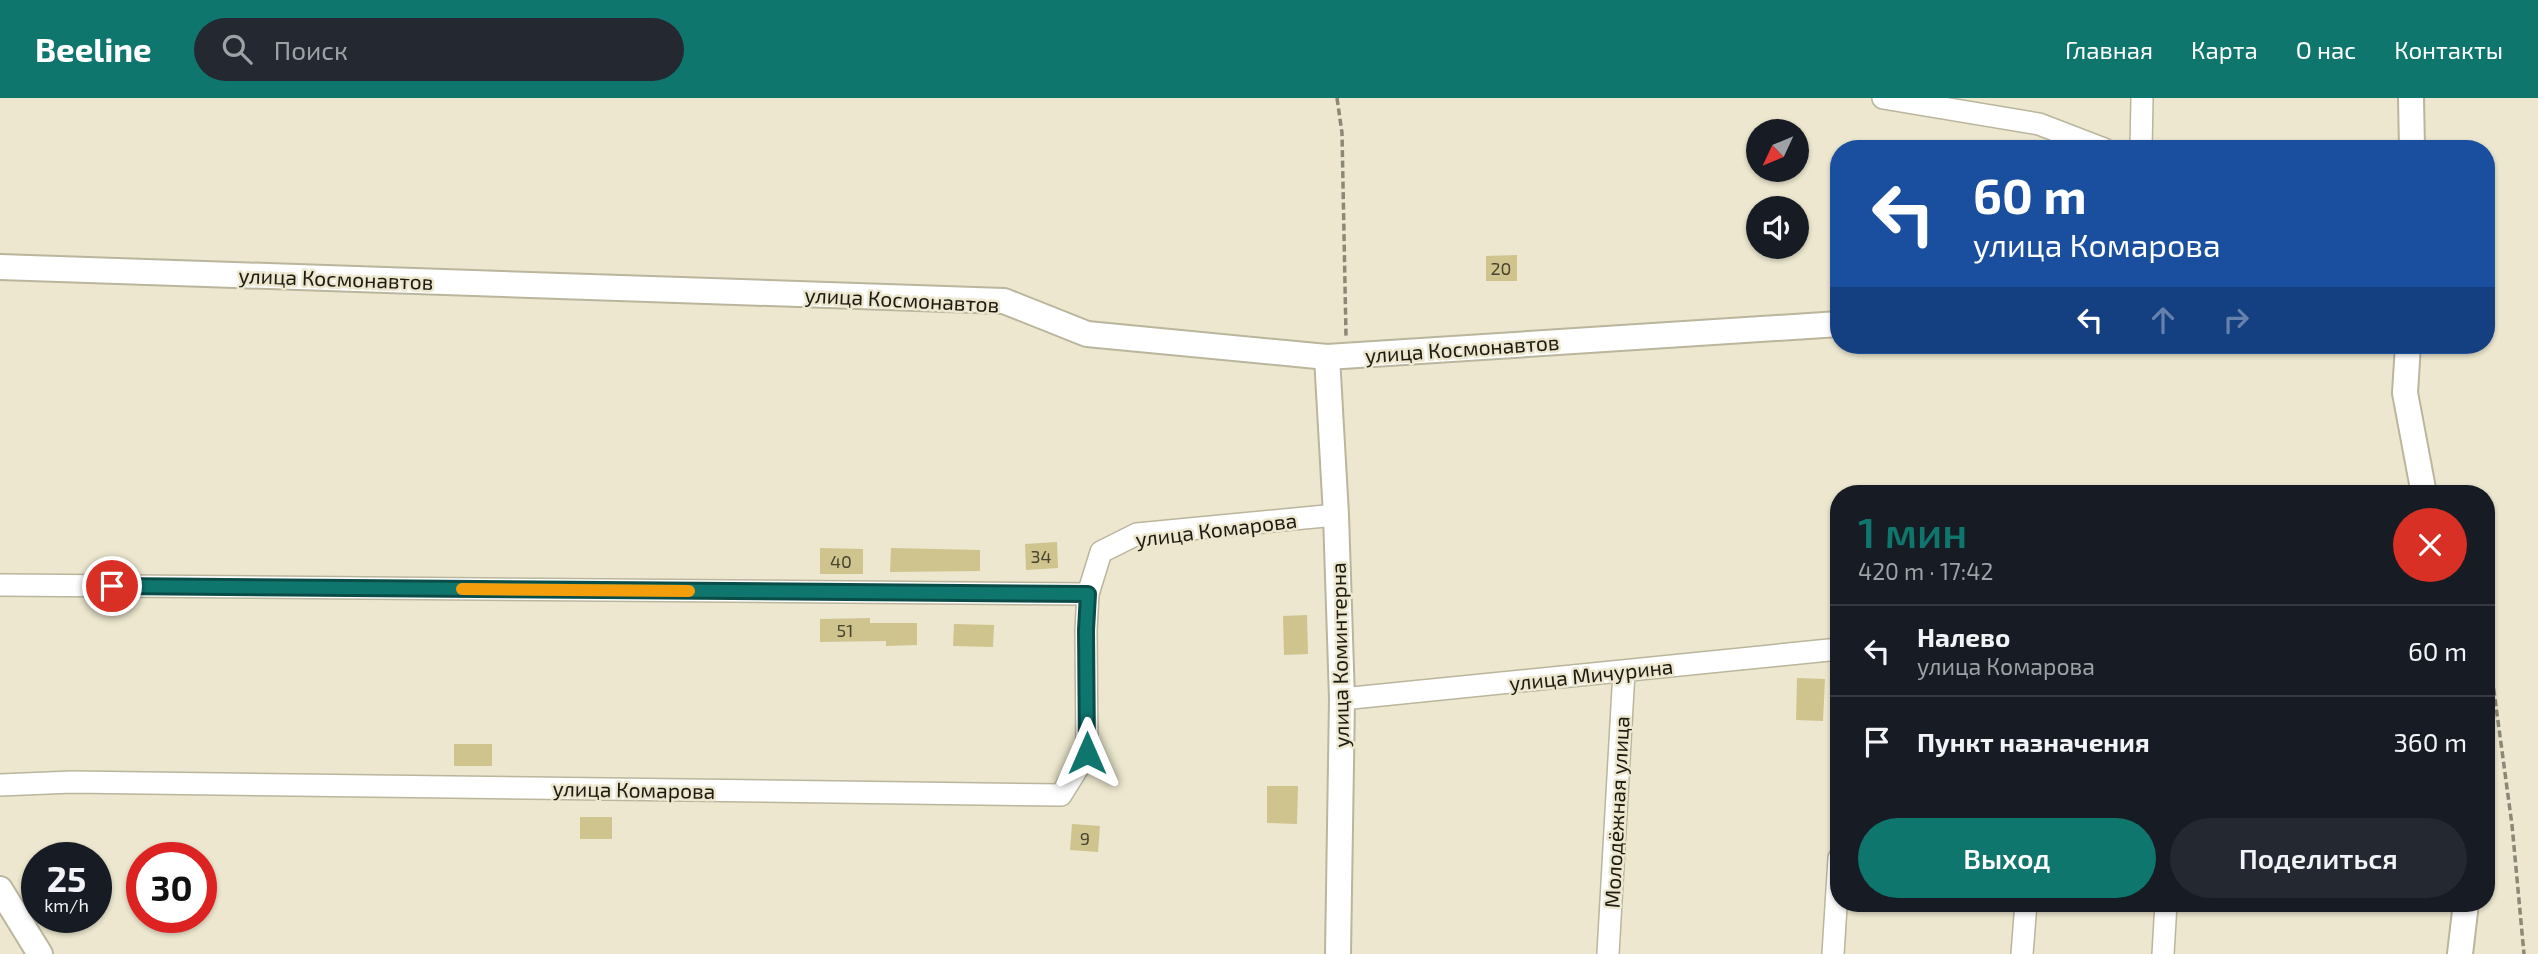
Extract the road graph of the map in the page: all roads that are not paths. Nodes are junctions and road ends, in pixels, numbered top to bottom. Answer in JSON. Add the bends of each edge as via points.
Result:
{"nodes":[{"id":1,"x":1883,"y":98,"type":"edge"},
{"id":2,"x":2143,"y":98,"type":"edge"},
{"id":3,"x":2411,"y":98,"type":"edge"},
{"id":4,"x":2081,"y":140,"type":"edge"},
{"id":5,"x":2141,"y":140,"type":"edge"},
{"id":6,"x":2412,"y":140,"type":"edge"},
{"id":7,"x":0,"y":267,"type":"edge"},
{"id":8,"x":1830,"y":325,"type":"edge"},
{"id":9,"x":2407,"y":354,"type":"edge"},
{"id":10,"x":1337,"y":357,"type":"junction"},
{"id":11,"x":2422,"y":485,"type":"edge"},
{"id":12,"x":1336,"y":515,"type":"junction"},
{"id":13,"x":0,"y":585,"type":"edge"},
{"id":14,"x":1088,"y":594,"type":"junction"},
{"id":15,"x":1830,"y":650,"type":"edge"},
{"id":16,"x":1624,"y":671,"type":"junction"},
{"id":17,"x":1342,"y":699,"type":"junction"},
{"id":18,"x":0,"y":785,"type":"edge"},
{"id":19,"x":0,"y":889,"type":"edge"},
{"id":20,"x":1836,"y":912,"type":"edge"},
{"id":21,"x":2025,"y":912,"type":"edge"},
{"id":22,"x":2165,"y":912,"type":"edge"},
{"id":23,"x":2465,"y":912,"type":"edge"},
{"id":24,"x":40,"y":954,"type":"edge"},
{"id":25,"x":1338,"y":954,"type":"edge"},
{"id":26,"x":1608,"y":954,"type":"edge"},
{"id":27,"x":1833,"y":954,"type":"edge"},
{"id":28,"x":2022,"y":954,"type":"edge"},
{"id":29,"x":2163,"y":954,"type":"edge"},
{"id":30,"x":2460,"y":954,"type":"edge"}],
"edges":[{"from":1,"to":4,"type":"street","via":[[2039,124]]},
{"from":2,"to":5,"type":"street"},
{"from":3,"to":6,"type":"street"},
{"from":7,"to":10,"type":"street","name":"улица Космонавтов","via":[[1004,301],[1087,334]]},
{"from":8,"to":10,"type":"street","name":"улица Космонавтов"},
{"from":9,"to":11,"type":"street","via":[[2405,393]]},
{"from":10,"to":12,"type":"street","name":"улица Коминтерна"},
{"from":12,"to":14,"type":"street","name":"улица Комарова","via":[[1137,534],[1101,552]]},
{"from":12,"to":17,"type":"street","name":"улица Коминтерна"},
{"from":13,"to":14,"type":"street"},
{"from":14,"to":18,"type":"street","name":"улица Комарова","via":[[1087,753],[1061,795],[72,782]]},
{"from":15,"to":16,"type":"street","name":"улица Мичурина"},
{"from":16,"to":17,"type":"street","name":"улица Мичурина"},
{"from":16,"to":26,"type":"street","name":"Молодёжная улица"},
{"from":17,"to":25,"type":"street","name":"улица Коминтерна"},
{"from":19,"to":24,"type":"street"},
{"from":20,"to":27,"type":"street"},
{"from":21,"to":28,"type":"street"},
{"from":22,"to":29,"type":"street"},
{"from":23,"to":30,"type":"street"}]}
